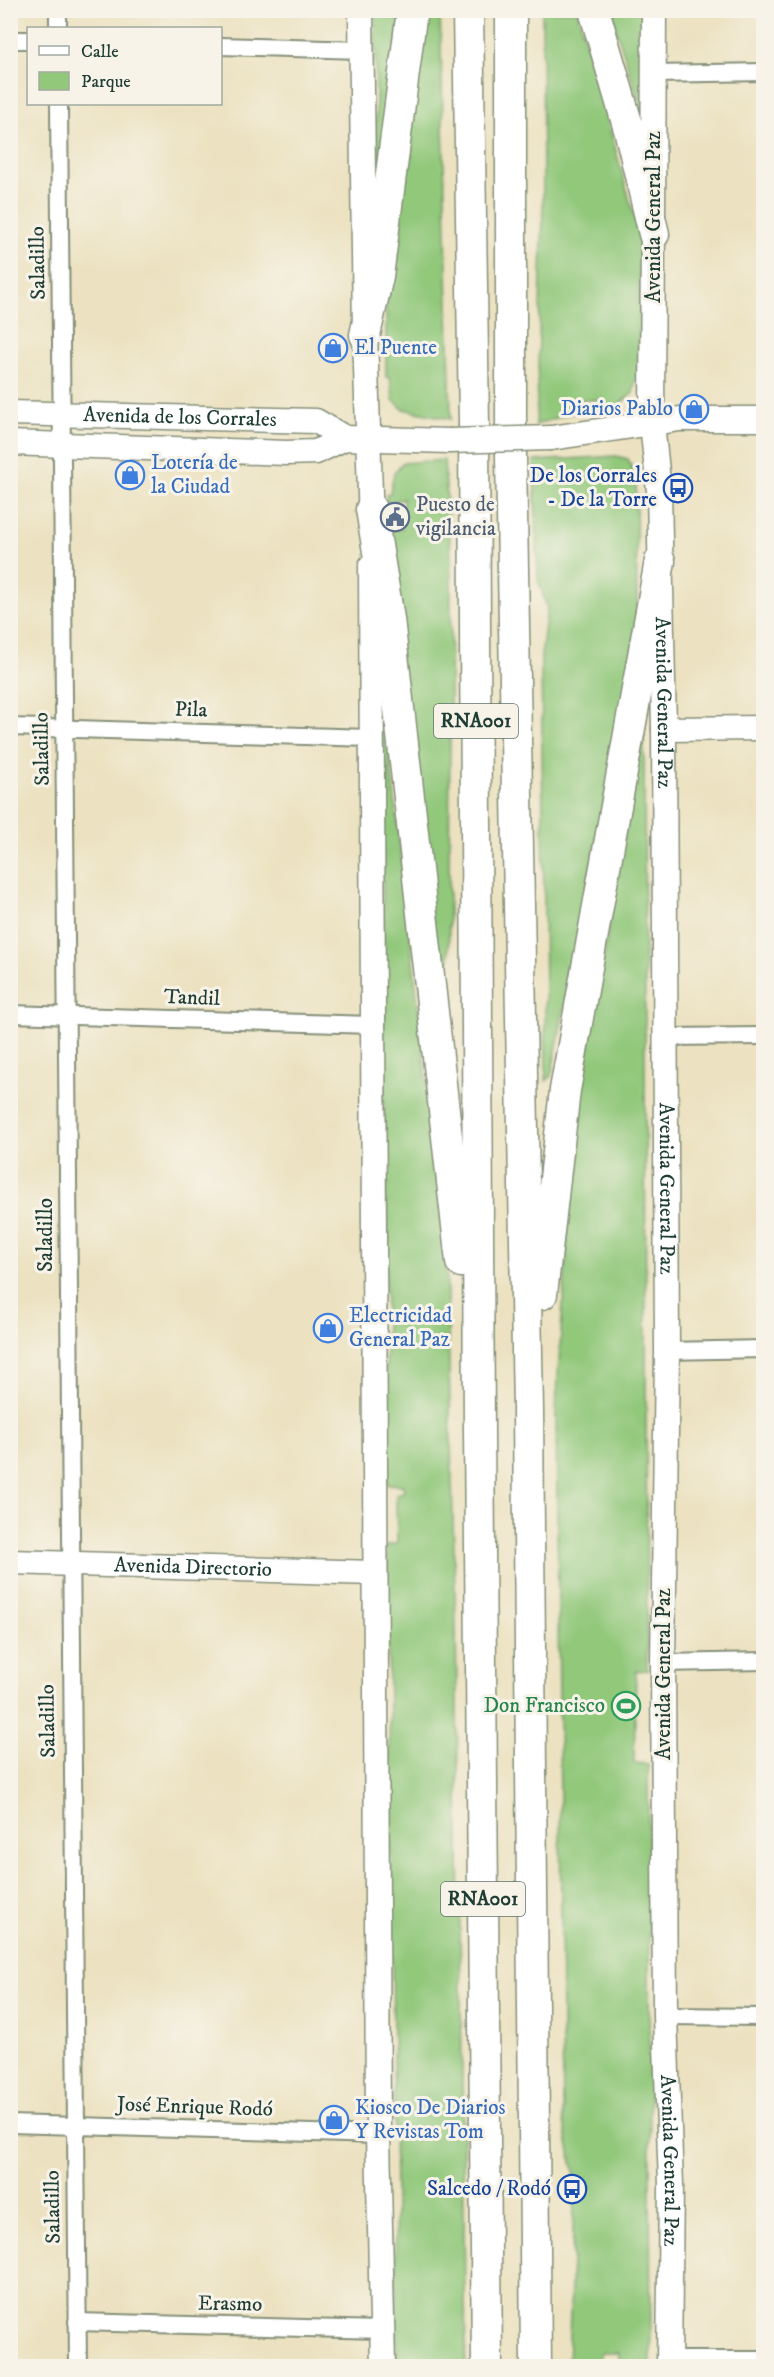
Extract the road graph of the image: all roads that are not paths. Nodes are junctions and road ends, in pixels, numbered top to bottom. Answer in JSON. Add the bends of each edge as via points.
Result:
{"nodes":[{"id":1,"x":58,"y":10,"type":"edge"},
{"id":2,"x":361,"y":10,"type":"edge"},
{"id":3,"x":412,"y":10,"type":"edge"},
{"id":4,"x":468,"y":10,"type":"edge"},
{"id":5,"x":511,"y":10,"type":"edge"},
{"id":6,"x":594,"y":10,"type":"edge"},
{"id":7,"x":654,"y":10,"type":"edge"},
{"id":8,"x":58,"y":27,"type":"edge"},
{"id":9,"x":10,"y":40,"type":"edge"},
{"id":10,"x":27,"y":40,"type":"edge"},
{"id":11,"x":222,"y":46,"type":"edge"},
{"id":12,"x":362,"y":50,"type":"junction"},
{"id":13,"x":764,"y":72,"type":"edge"},
{"id":14,"x":655,"y":74,"type":"junction"},
{"id":15,"x":59,"y":105,"type":"edge"},
{"id":16,"x":654,"y":234,"type":"junction"},
{"id":17,"x":365,"y":334,"type":"junction"},
{"id":18,"x":10,"y":413,"type":"edge"},
{"id":19,"x":62,"y":415,"type":"junction"},
{"id":20,"x":764,"y":419,"type":"edge"},
{"id":21,"x":652,"y":423,"type":"junction"},
{"id":22,"x":345,"y":438,"type":"junction"},
{"id":23,"x":369,"y":438,"type":"junction"},
{"id":24,"x":10,"y":443,"type":"edge"},
{"id":25,"x":61,"y":444,"type":"junction"},
{"id":26,"x":371,"y":509,"type":"junction"},
{"id":27,"x":660,"y":561,"type":"junction"},
{"id":28,"x":10,"y":727,"type":"edge"},
{"id":29,"x":764,"y":728,"type":"edge"},
{"id":30,"x":64,"y":729,"type":"junction"},
{"id":31,"x":664,"y":729,"type":"junction"},
{"id":32,"x":370,"y":738,"type":"junction"},
{"id":33,"x":10,"y":1014,"type":"edge"},
{"id":34,"x":68,"y":1016,"type":"junction"},
{"id":35,"x":373,"y":1025,"type":"junction"},
{"id":36,"x":764,"y":1036,"type":"edge"},
{"id":37,"x":666,"y":1037,"type":"junction"},
{"id":38,"x":764,"y":1349,"type":"edge"},
{"id":39,"x":667,"y":1351,"type":"junction"},
{"id":40,"x":528,"y":1410,"type":"junction"},
{"id":41,"x":479,"y":1431,"type":"junction"},
{"id":42,"x":10,"y":1562,"type":"edge"},
{"id":43,"x":69,"y":1563,"type":"junction"},
{"id":44,"x":375,"y":1573,"type":"junction"},
{"id":45,"x":764,"y":1661,"type":"edge"},
{"id":46,"x":663,"y":1663,"type":"junction"},
{"id":47,"x":664,"y":2016,"type":"junction"},
{"id":48,"x":764,"y":2017,"type":"edge"},
{"id":49,"x":10,"y":2124,"type":"edge"},
{"id":50,"x":75,"y":2126,"type":"junction"},
{"id":51,"x":378,"y":2135,"type":"junction"},
{"id":52,"x":77,"y":2322,"type":"junction"},
{"id":53,"x":382,"y":2330,"type":"junction"},
{"id":54,"x":764,"y":2360,"type":"edge"},
{"id":55,"x":669,"y":2363,"type":"edge"},
{"id":56,"x":78,"y":2367,"type":"edge"},
{"id":57,"x":383,"y":2367,"type":"edge"},
{"id":58,"x":488,"y":2367,"type":"edge"},
{"id":59,"x":536,"y":2367,"type":"edge"}],
"edges":[{"from":1,"to":8,"type":"street"},
{"from":2,"to":12,"type":"street"},
{"from":3,"to":17,"type":"highway","via":[[378,276]]},
{"from":4,"to":41,"type":"highway","number":"RNA001"},
{"from":5,"to":40,"type":"highway","number":"RNA001","via":[[511,457]]},
{"from":6,"to":16,"type":"highway"},
{"from":7,"to":14,"type":"street","name":"Avenida General Paz"},
{"from":9,"to":10,"type":"street"},
{"from":11,"to":12,"type":"street"},
{"from":12,"to":17,"type":"street"},
{"from":13,"to":14,"type":"street"},
{"from":14,"to":16,"type":"street","name":"Avenida General Paz"},
{"from":15,"to":19,"type":"street","name":"Saladillo"},
{"from":16,"to":21,"type":"street","name":"Avenida General Paz"},
{"from":17,"to":23,"type":"street"},
{"from":18,"to":19,"type":"street","name":"Avenida de los Corrales"},
{"from":19,"to":22,"type":"street","name":"Avenida de los Corrales","via":[[316,421]]},
{"from":19,"to":25,"type":"street","name":"Saladillo"},
{"from":20,"to":21,"type":"street","name":"Avenida de los Corrales"},
{"from":21,"to":23,"type":"street","name":"Avenida de los Corrales","bridge":true,"via":[[551,438]]},
{"from":21,"to":27,"type":"street","name":"Avenida General Paz","via":[[659,490]]},
{"from":22,"to":23,"type":"street","name":"Avenida de los Corrales"},
{"from":22,"to":25,"type":"street","name":"Avenida de los Corrales","via":[[316,452]]},
{"from":23,"to":26,"type":"street"},
{"from":24,"to":25,"type":"street","name":"Avenida de los Corrales"},
{"from":25,"to":30,"type":"street","name":"Saladillo"},
{"from":26,"to":32,"type":"street"},
{"from":26,"to":41,"type":"highway","via":[[403,740]]},
{"from":27,"to":31,"type":"street","name":"Avenida General Paz"},
{"from":27,"to":40,"type":"highway","via":[[565,1090]]},
{"from":28,"to":30,"type":"street","name":"Pila"},
{"from":29,"to":31,"type":"street"},
{"from":30,"to":32,"type":"street","name":"Pila"},
{"from":30,"to":34,"type":"street","name":"Saladillo"},
{"from":31,"to":37,"type":"street","name":"Avenida General Paz"},
{"from":32,"to":35,"type":"street"},
{"from":33,"to":34,"type":"street","name":"Tandil"},
{"from":34,"to":35,"type":"street","name":"Tandil"},
{"from":34,"to":43,"type":"street","name":"Saladillo"},
{"from":35,"to":44,"type":"street"},
{"from":36,"to":37,"type":"street"},
{"from":37,"to":39,"type":"street","name":"Avenida General Paz"},
{"from":38,"to":39,"type":"street"},
{"from":39,"to":46,"type":"street","name":"Avenida General Paz"},
{"from":40,"to":59,"type":"highway","number":"RNA001"},
{"from":41,"to":58,"type":"highway","number":"RNA001"},
{"from":42,"to":43,"type":"street","name":"Avenida Directorio"},
{"from":43,"to":44,"type":"street","name":"Avenida Directorio"},
{"from":43,"to":50,"type":"street","name":"Saladillo"},
{"from":44,"to":51,"type":"street"},
{"from":45,"to":46,"type":"street"},
{"from":46,"to":47,"type":"street","name":"Avenida General Paz"},
{"from":47,"to":48,"type":"street"},
{"from":47,"to":55,"type":"street","name":"Avenida General Paz","via":[[671,2185]]},
{"from":49,"to":50,"type":"street","name":"José Enrique Rodó"},
{"from":50,"to":51,"type":"street","name":"José Enrique Rodó"},
{"from":50,"to":52,"type":"street","name":"Saladillo"},
{"from":51,"to":53,"type":"street"},
{"from":52,"to":53,"type":"street","name":"Erasmo"},
{"from":52,"to":56,"type":"street","name":"Saladillo"},
{"from":53,"to":57,"type":"street"},
{"from":54,"to":55,"type":"street"}]}
